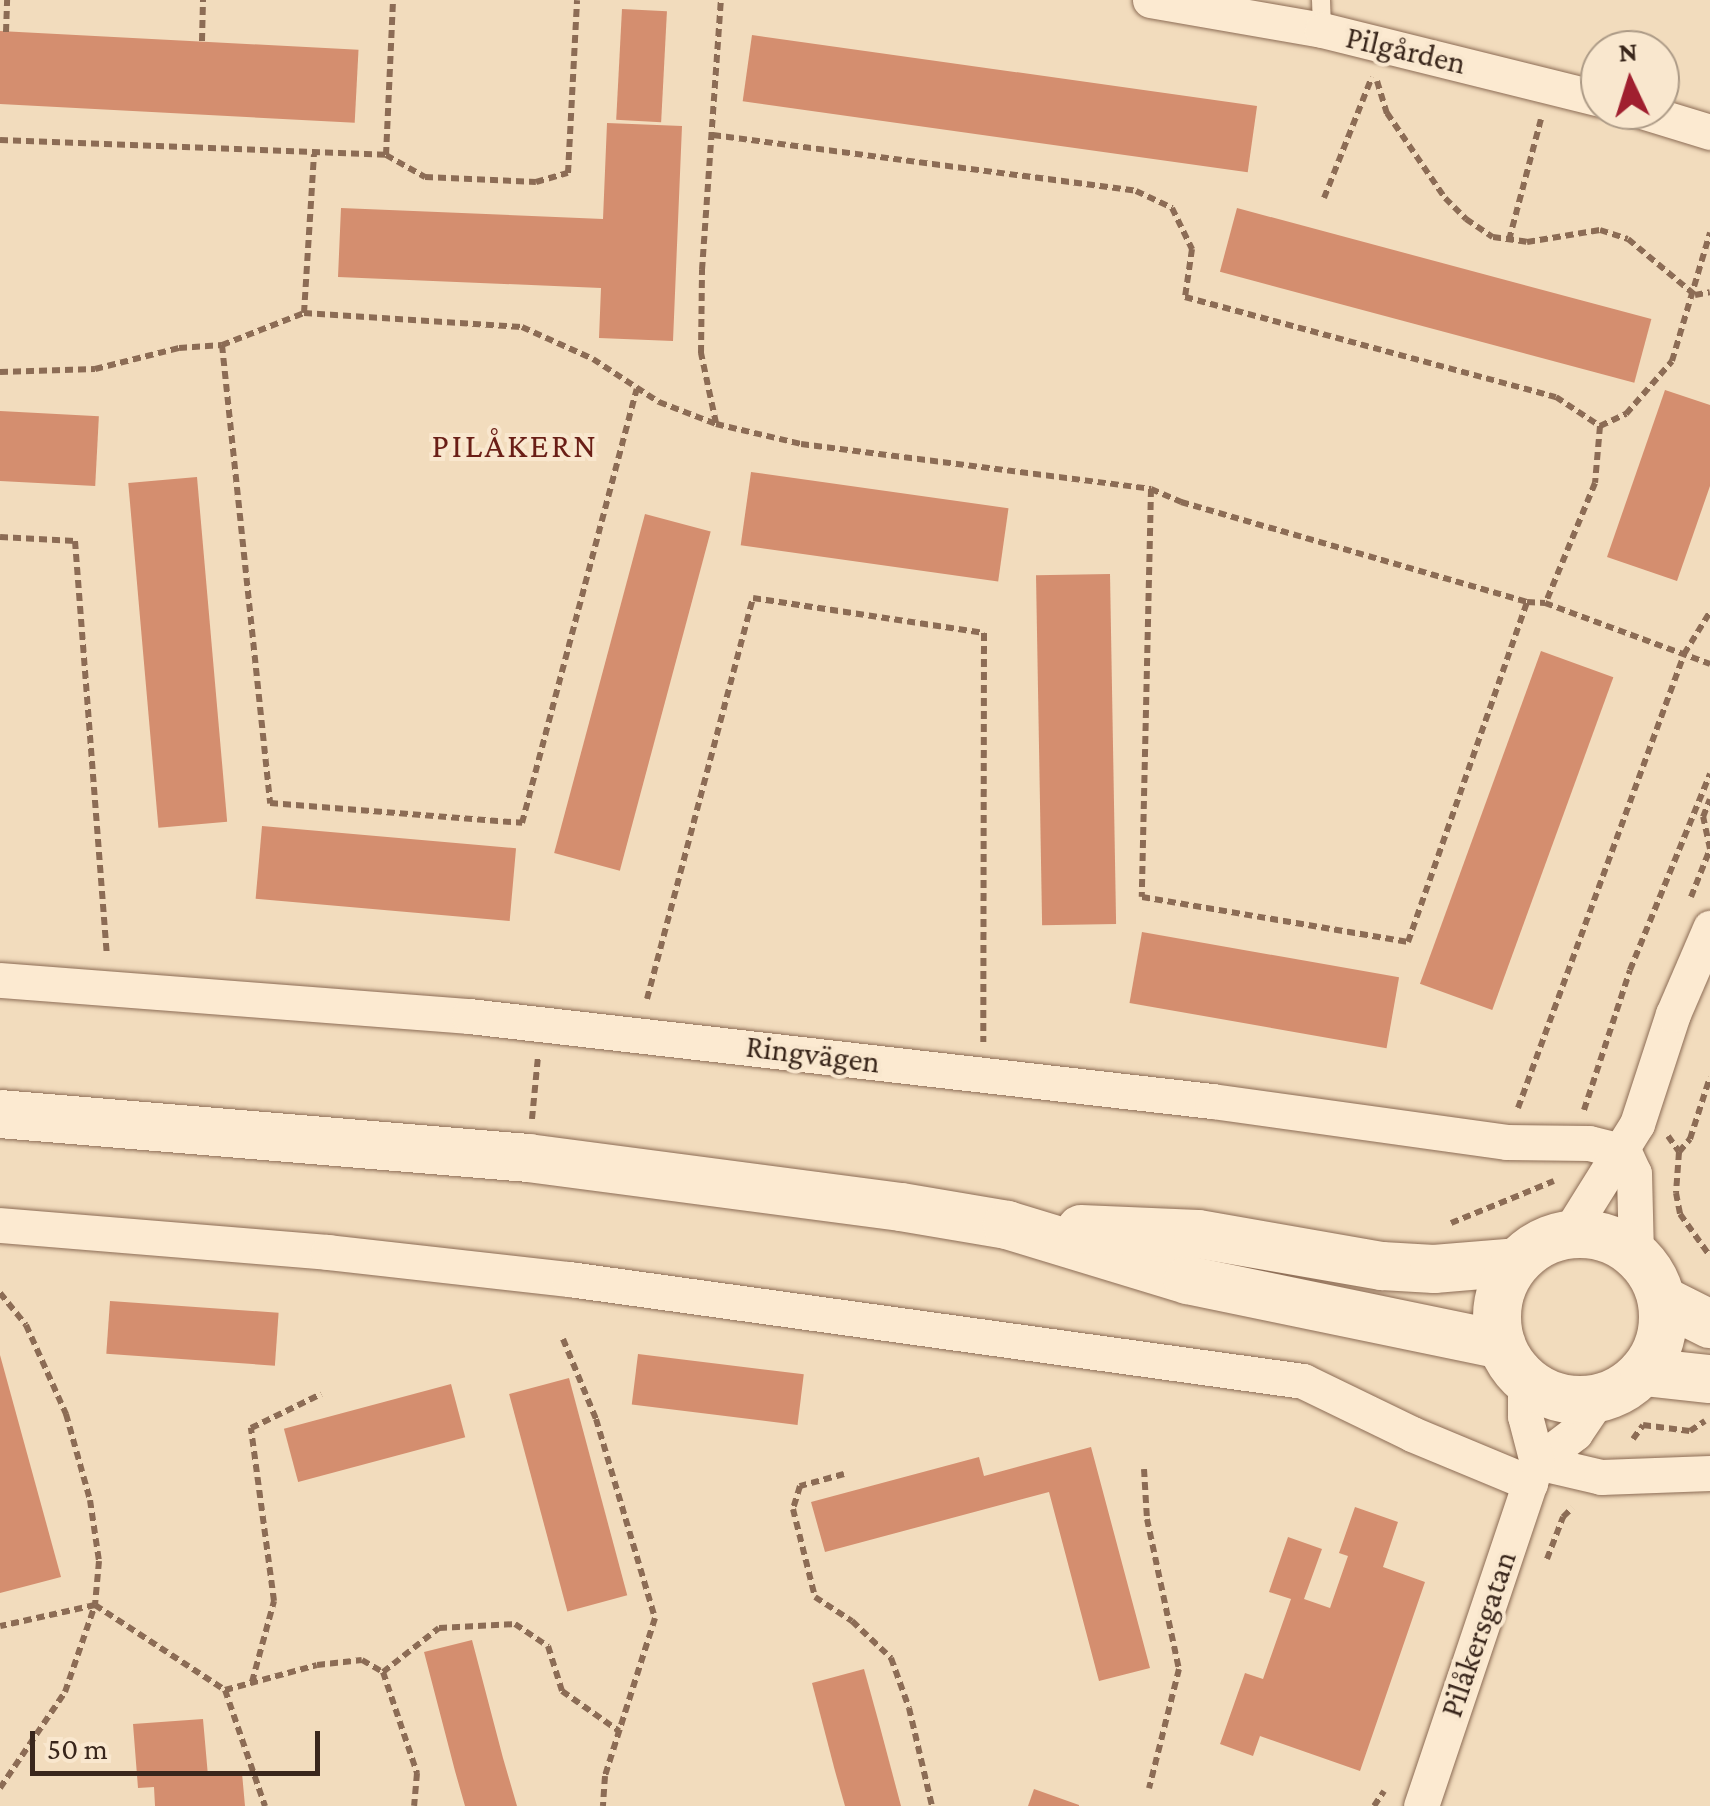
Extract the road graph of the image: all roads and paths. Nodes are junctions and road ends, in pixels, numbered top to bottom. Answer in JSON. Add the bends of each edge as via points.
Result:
{"nodes":[{"id":1,"x":203,"y":0,"type":"edge"},
{"id":2,"x":393,"y":0,"type":"edge"},
{"id":3,"x":578,"y":0,"type":"edge"},
{"id":4,"x":721,"y":0,"type":"edge"},
{"id":5,"x":1150,"y":0,"type":"edge"},
{"id":6,"x":4,"y":5,"type":"edge"},
{"id":7,"x":1321,"y":15,"type":"edge"},
{"id":8,"x":6,"y":32,"type":"dead end"},
{"id":9,"x":202,"y":41,"type":"dead end"},
{"id":10,"x":1550,"y":84,"type":"junction"},
{"id":11,"x":1580,"y":93,"type":"edge"},
{"id":12,"x":1680,"y":123,"type":"edge"},
{"id":13,"x":1710,"y":132,"type":"edge"},
{"id":14,"x":713,"y":134,"type":"junction"},
{"id":15,"x":0,"y":140,"type":"edge"},
{"id":16,"x":314,"y":154,"type":"junction"},
{"id":17,"x":386,"y":156,"type":"junction"},
{"id":18,"x":1324,"y":198,"type":"dead end"},
{"id":19,"x":1710,"y":233,"type":"edge"},
{"id":20,"x":1509,"y":240,"type":"junction"},
{"id":21,"x":1710,"y":292,"type":"edge"},
{"id":22,"x":1695,"y":295,"type":"junction"},
{"id":23,"x":304,"y":313,"type":"junction"},
{"id":24,"x":222,"y":345,"type":"junction"},
{"id":25,"x":0,"y":372,"type":"edge"},
{"id":26,"x":638,"y":388,"type":"junction"},
{"id":27,"x":716,"y":424,"type":"junction"},
{"id":28,"x":1600,"y":426,"type":"junction"},
{"id":29,"x":1150,"y":489,"type":"junction"},
{"id":30,"x":0,"y":537,"type":"edge"},
{"id":31,"x":1527,"y":602,"type":"junction"},
{"id":32,"x":1546,"y":602,"type":"junction"},
{"id":33,"x":1710,"y":612,"type":"edge"},
{"id":34,"x":1684,"y":654,"type":"junction"},
{"id":35,"x":1710,"y":664,"type":"edge"},
{"id":36,"x":1710,"y":774,"type":"edge"},
{"id":37,"x":1710,"y":799,"type":"edge"},
{"id":38,"x":1706,"y":816,"type":"edge"},
{"id":39,"x":1690,"y":820,"type":"junction"},
{"id":40,"x":1710,"y":848,"type":"edge"},
{"id":41,"x":1710,"y":928,"type":"edge"},
{"id":42,"x":0,"y":980,"type":"edge"},
{"id":43,"x":108,"y":985,"type":"junction"},
{"id":44,"x":637,"y":1034,"type":"junction"},
{"id":45,"x":983,"y":1074,"type":"junction"},
{"id":46,"x":1710,"y":1077,"type":"edge"},
{"id":47,"x":0,"y":1114,"type":"edge"},
{"id":48,"x":1582,"y":1115,"type":"dead end"},
{"id":49,"x":1683,"y":1128,"type":"dead end"},
{"id":50,"x":1694,"y":1130,"type":"junction"},
{"id":51,"x":1506,"y":1142,"type":"junction"},
{"id":52,"x":1624,"y":1152,"type":"junction"},
{"id":53,"x":1560,"y":1176,"type":"dead end"},
{"id":54,"x":0,"y":1225,"type":"edge"},
{"id":55,"x":1007,"y":1225,"type":"junction"},
{"id":56,"x":1438,"y":1234,"type":"dead end"},
{"id":57,"x":1567,"y":1236,"type":"junction"},
{"id":58,"x":1636,"y":1255,"type":"junction"},
{"id":59,"x":1710,"y":1256,"type":"edge"},
{"id":60,"x":1517,"y":1262,"type":"junction"},
{"id":61,"x":0,"y":1293,"type":"edge"},
{"id":62,"x":1662,"y":1300,"type":"junction"},
{"id":63,"x":1710,"y":1324,"type":"edge"},
{"id":64,"x":563,"y":1340,"type":"dead end"},
{"id":65,"x":1513,"y":1362,"type":"junction"},
{"id":66,"x":1644,"y":1372,"type":"junction"},
{"id":67,"x":1710,"y":1379,"type":"edge"},
{"id":68,"x":321,"y":1394,"type":"dead end"},
{"id":69,"x":1598,"y":1399,"type":"junction"},
{"id":70,"x":1710,"y":1417,"type":"edge"},
{"id":71,"x":1144,"y":1470,"type":"dead end"},
{"id":72,"x":1533,"y":1472,"type":"junction"},
{"id":73,"x":1710,"y":1473,"type":"edge"},
{"id":74,"x":844,"y":1474,"type":"dead end"},
{"id":75,"x":1601,"y":1477,"type":"junction"},
{"id":76,"x":1544,"y":1566,"type":"dead end"},
{"id":77,"x":95,"y":1605,"type":"junction"},
{"id":78,"x":0,"y":1626,"type":"edge"},
{"id":79,"x":383,"y":1672,"type":"junction"},
{"id":80,"x":252,"y":1683,"type":"junction"},
{"id":81,"x":225,"y":1690,"type":"junction"},
{"id":82,"x":619,"y":1731,"type":"junction"},
{"id":83,"x":1390,"y":1774,"type":"dead end"},
{"id":84,"x":0,"y":1788,"type":"edge"},
{"id":85,"x":1150,"y":1788,"type":"dead end"},
{"id":86,"x":416,"y":1805,"type":"edge"},
{"id":87,"x":265,"y":1806,"type":"edge"},
{"id":88,"x":603,"y":1806,"type":"edge"},
{"id":89,"x":932,"y":1806,"type":"edge"},
{"id":90,"x":1374,"y":1806,"type":"edge"},
{"id":91,"x":1421,"y":1806,"type":"edge"}],
"edges":[{"from":1,"to":9,"type":"path"},
{"from":2,"to":17,"type":"path"},
{"from":3,"to":17,"type":"path","via":[[568,172],[536,182],[425,177]]},
{"from":4,"to":14,"type":"path"},
{"from":5,"to":7,"type":"street","name":"Pilgården"},
{"from":6,"to":8,"type":"path"},
{"from":7,"to":10,"type":"street","name":"Pilgården"},
{"from":10,"to":11,"type":"street","name":"Pilgården"},
{"from":10,"to":20,"type":"path"},
{"from":12,"to":13,"type":"street"},
{"from":14,"to":27,"type":"path","via":[[701,353]]},
{"from":14,"to":28,"type":"path","via":[[1136,191],[1172,208],[1192,249],[1184,297],[1556,398]]},
{"from":15,"to":16,"type":"path"},
{"from":16,"to":17,"type":"path"},
{"from":16,"to":23,"type":"path"},
{"from":18,"to":20,"type":"path","via":[[1374,71],[1387,113],[1445,198],[1466,220]]},
{"from":19,"to":22,"type":"path"},
{"from":20,"to":22,"type":"path","via":[[1600,230],[1628,239]]},
{"from":21,"to":22,"type":"path"},
{"from":22,"to":28,"type":"path","via":[[1672,362],[1626,414]]},
{"from":23,"to":24,"type":"path"},
{"from":23,"to":26,"type":"path","via":[[522,327]]},
{"from":24,"to":25,"type":"path","via":[[179,348],[95,369]]},
{"from":24,"to":26,"type":"path","via":[[270,803],[522,823]]},
{"from":26,"to":27,"type":"path"},
{"from":27,"to":29,"type":"path","via":[[801,444]]},
{"from":28,"to":32,"type":"path","via":[[1595,483]]},
{"from":29,"to":31,"type":"path"},
{"from":29,"to":31,"type":"path","via":[[1142,897],[1408,942]]},
{"from":30,"to":43,"type":"path","via":[[75,541]]},
{"from":31,"to":32,"type":"path"},
{"from":32,"to":34,"type":"path"},
{"from":33,"to":34,"type":"path"},
{"from":34,"to":35,"type":"path"},
{"from":34,"to":51,"type":"path"},
{"from":36,"to":39,"type":"path"},
{"from":37,"to":38,"type":"path"},
{"from":38,"to":39,"type":"path"},
{"from":38,"to":40,"type":"path"},
{"from":39,"to":48,"type":"path"},
{"from":41,"to":52,"type":"street"},
{"from":42,"to":43,"type":"street","name":"Ringvägen"},
{"from":43,"to":44,"type":"street","name":"Ringvägen"},
{"from":44,"to":45,"type":"street","name":"Ringvägen"},
{"from":44,"to":45,"type":"path","via":[[753,598],[984,633]]},
{"from":45,"to":51,"type":"street","name":"Ringvägen"},
{"from":46,"to":50,"type":"path"},
{"from":47,"to":55,"type":"main road","via":[[528,1158]]},
{"from":49,"to":50,"type":"path"},
{"from":50,"to":59,"type":"path","via":[[1679,1152],[1676,1193],[1688,1232]]},
{"from":51,"to":52,"type":"street","name":"Ringvägen","via":[[1589,1143]]},
{"from":52,"to":57,"type":"street"},
{"from":52,"to":58,"type":"street","via":[[1634,1173]]},
{"from":53,"to":56,"type":"path","via":[[1458,1217]]},
{"from":54,"to":72,"type":"street","via":[[569,1279],[1303,1380],[1412,1434]]},
{"from":55,"to":60,"type":"main road","via":[[1198,1234],[1382,1266]]},
{"from":55,"to":65,"type":"main road","via":[[1188,1280]]},
{"from":57,"to":58,"type":"main road","via":[[1604,1238]]},
{"from":57,"to":60,"type":"main road","via":[[1540,1244]]},
{"from":58,"to":62,"type":"main road"},
{"from":60,"to":65,"type":"main road","via":[[1498,1301]]},
{"from":61,"to":77,"type":"path","via":[[26,1325],[66,1414],[99,1561]]},
{"from":62,"to":63,"type":"main road"},
{"from":62,"to":66,"type":"main road","via":[[1661,1338]]},
{"from":64,"to":82,"type":"path","via":[[596,1419],[655,1618]]},
{"from":65,"to":69,"type":"main road","via":[[1560,1398]]},
{"from":65,"to":72,"type":"street"},
{"from":66,"to":67,"type":"main road"},
{"from":66,"to":69,"type":"main road"},
{"from":68,"to":80,"type":"path","via":[[252,1428],[274,1601]]},
{"from":69,"to":72,"type":"street","via":[[1575,1434]]},
{"from":70,"to":75,"type":"path","via":[[1690,1430],[1643,1425]]},
{"from":71,"to":85,"type":"path","via":[[1147,1518],[1179,1670]]},
{"from":72,"to":75,"type":"street"},
{"from":72,"to":91,"type":"street","name":"Pilåkersgatan"},
{"from":73,"to":75,"type":"street"},
{"from":74,"to":89,"type":"path","via":[[800,1486],[793,1509],[815,1597],[891,1658]]},
{"from":75,"to":76,"type":"path","via":[[1563,1517]]},
{"from":77,"to":78,"type":"path"},
{"from":77,"to":81,"type":"path"},
{"from":77,"to":84,"type":"path","via":[[65,1692]]},
{"from":79,"to":80,"type":"path","via":[[362,1660]]},
{"from":79,"to":82,"type":"path","via":[[439,1628],[515,1624],[548,1646],[562,1691]]},
{"from":79,"to":86,"type":"path","via":[[416,1773]]},
{"from":80,"to":81,"type":"path"},
{"from":81,"to":87,"type":"path"},
{"from":82,"to":88,"type":"path"},
{"from":83,"to":90,"type":"path"}]}
